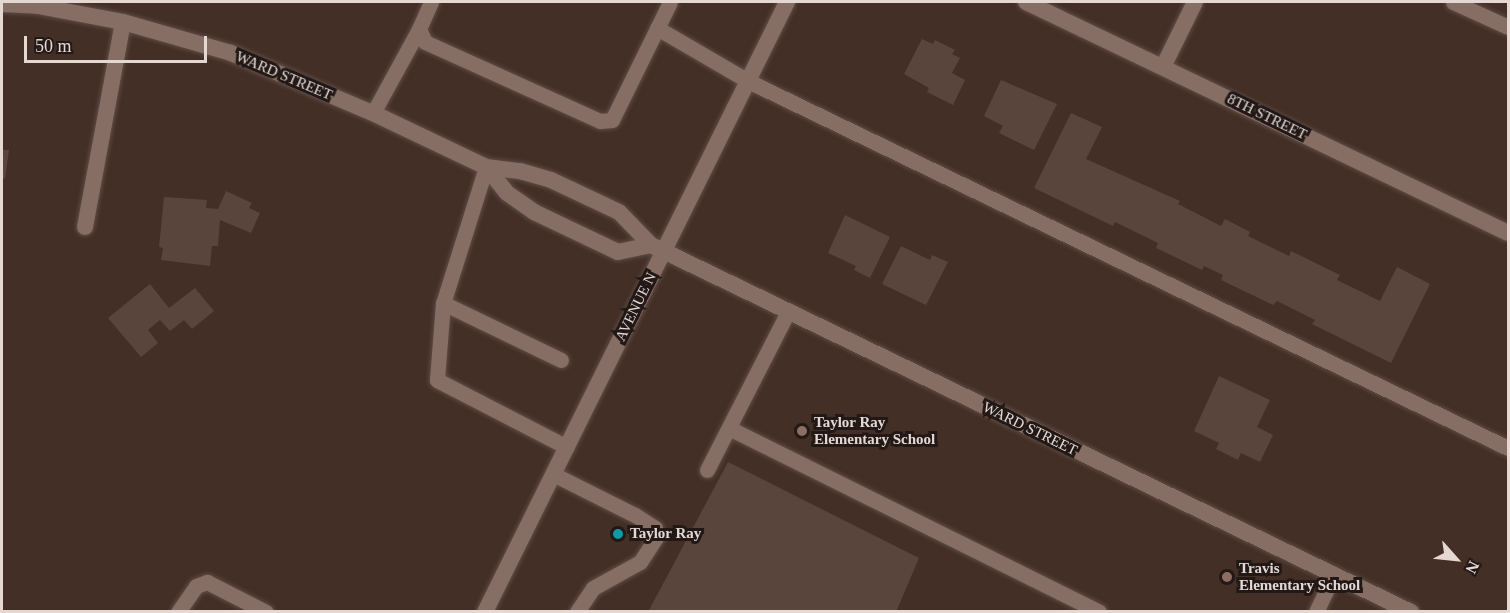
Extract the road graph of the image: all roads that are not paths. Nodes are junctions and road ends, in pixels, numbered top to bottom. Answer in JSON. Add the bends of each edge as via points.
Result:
{"nodes":[{"id":1,"x":431,"y":2,"type":"edge"},
{"id":2,"x":670,"y":2,"type":"edge"},
{"id":3,"x":787,"y":2,"type":"edge"},
{"id":4,"x":1026,"y":2,"type":"edge"},
{"id":5,"x":1195,"y":2,"type":"edge"},
{"id":6,"x":1453,"y":2,"type":"edge"},
{"id":7,"x":2,"y":4,"type":"edge"},
{"id":8,"x":123,"y":22,"type":"junction"},
{"id":9,"x":1509,"y":27,"type":"edge"},
{"id":10,"x":657,"y":28,"type":"junction"},
{"id":11,"x":418,"y":29,"type":"junction"},
{"id":12,"x":1163,"y":67,"type":"junction"},
{"id":13,"x":748,"y":81,"type":"junction"},
{"id":14,"x":373,"y":113,"type":"junction"},
{"id":15,"x":486,"y":167,"type":"junction"},
{"id":16,"x":85,"y":227,"type":"dead end"},
{"id":17,"x":1509,"y":233,"type":"edge"},
{"id":18,"x":657,"y":248,"type":"junction"},
{"id":19,"x":443,"y":303,"type":"junction"},
{"id":20,"x":788,"y":312,"type":"junction"},
{"id":21,"x":561,"y":360,"type":"dead end"},
{"id":22,"x":729,"y":428,"type":"junction"},
{"id":23,"x":567,"y":447,"type":"junction"},
{"id":24,"x":1509,"y":448,"type":"edge"},
{"id":25,"x":707,"y":470,"type":"dead end"},
{"id":26,"x":553,"y":474,"type":"junction"},
{"id":27,"x":1334,"y":574,"type":"junction"},
{"id":28,"x":178,"y":612,"type":"edge"},
{"id":29,"x":266,"y":612,"type":"edge"},
{"id":30,"x":485,"y":612,"type":"edge"},
{"id":31,"x":577,"y":612,"type":"edge"},
{"id":32,"x":1099,"y":612,"type":"edge"},
{"id":33,"x":1316,"y":612,"type":"edge"},
{"id":34,"x":1411,"y":612,"type":"edge"}],
"edges":[{"from":1,"to":11,"type":"lane"},
{"from":2,"to":10,"type":"lane"},
{"from":3,"to":13,"type":"street","name":"AVENUE N"},
{"from":4,"to":12,"type":"street","name":"8TH STREET"},
{"from":5,"to":12,"type":"street"},
{"from":6,"to":9,"type":"lane"},
{"from":7,"to":8,"type":"street","name":"WARD STREET","via":[[38,6]]},
{"from":8,"to":14,"type":"street","name":"WARD STREET","via":[[231,53]]},
{"from":8,"to":16,"type":"street"},
{"from":10,"to":11,"type":"lane","via":[[612,120],[600,121],[425,42]]},
{"from":10,"to":13,"type":"lane"},
{"from":11,"to":14,"type":"lane"},
{"from":12,"to":17,"type":"street","name":"8TH STREET"},
{"from":13,"to":18,"type":"street","name":"AVENUE N"},
{"from":13,"to":24,"type":"lane"},
{"from":14,"to":15,"type":"street","name":"WARD STREET"},
{"from":15,"to":18,"type":"street","name":"WARD STREET","via":[[551,180],[619,212]]},
{"from":15,"to":18,"type":"street","name":"WARD STREET","via":[[507,194],[534,212],[607,247],[618,252]]},
{"from":15,"to":19,"type":"lane"},
{"from":18,"to":20,"type":"street","name":"WARD STREET"},
{"from":18,"to":23,"type":"street","name":"AVENUE N"},
{"from":19,"to":21,"type":"lane"},
{"from":19,"to":23,"type":"lane","via":[[437,380]]},
{"from":20,"to":22,"type":"lane"},
{"from":20,"to":27,"type":"street","name":"WARD STREET"},
{"from":22,"to":25,"type":"lane"},
{"from":22,"to":32,"type":"lane"},
{"from":23,"to":26,"type":"street","name":"AVENUE N"},
{"from":26,"to":30,"type":"street","name":"AVENUE N"},
{"from":26,"to":31,"type":"lane","via":[[635,515],[655,528],[657,536],[640,562],[593,588]]},
{"from":27,"to":33,"type":"lane"},
{"from":27,"to":34,"type":"street","name":"WARD STREET"},
{"from":28,"to":29,"type":"lane","via":[[196,586],[207,582]]}]}
